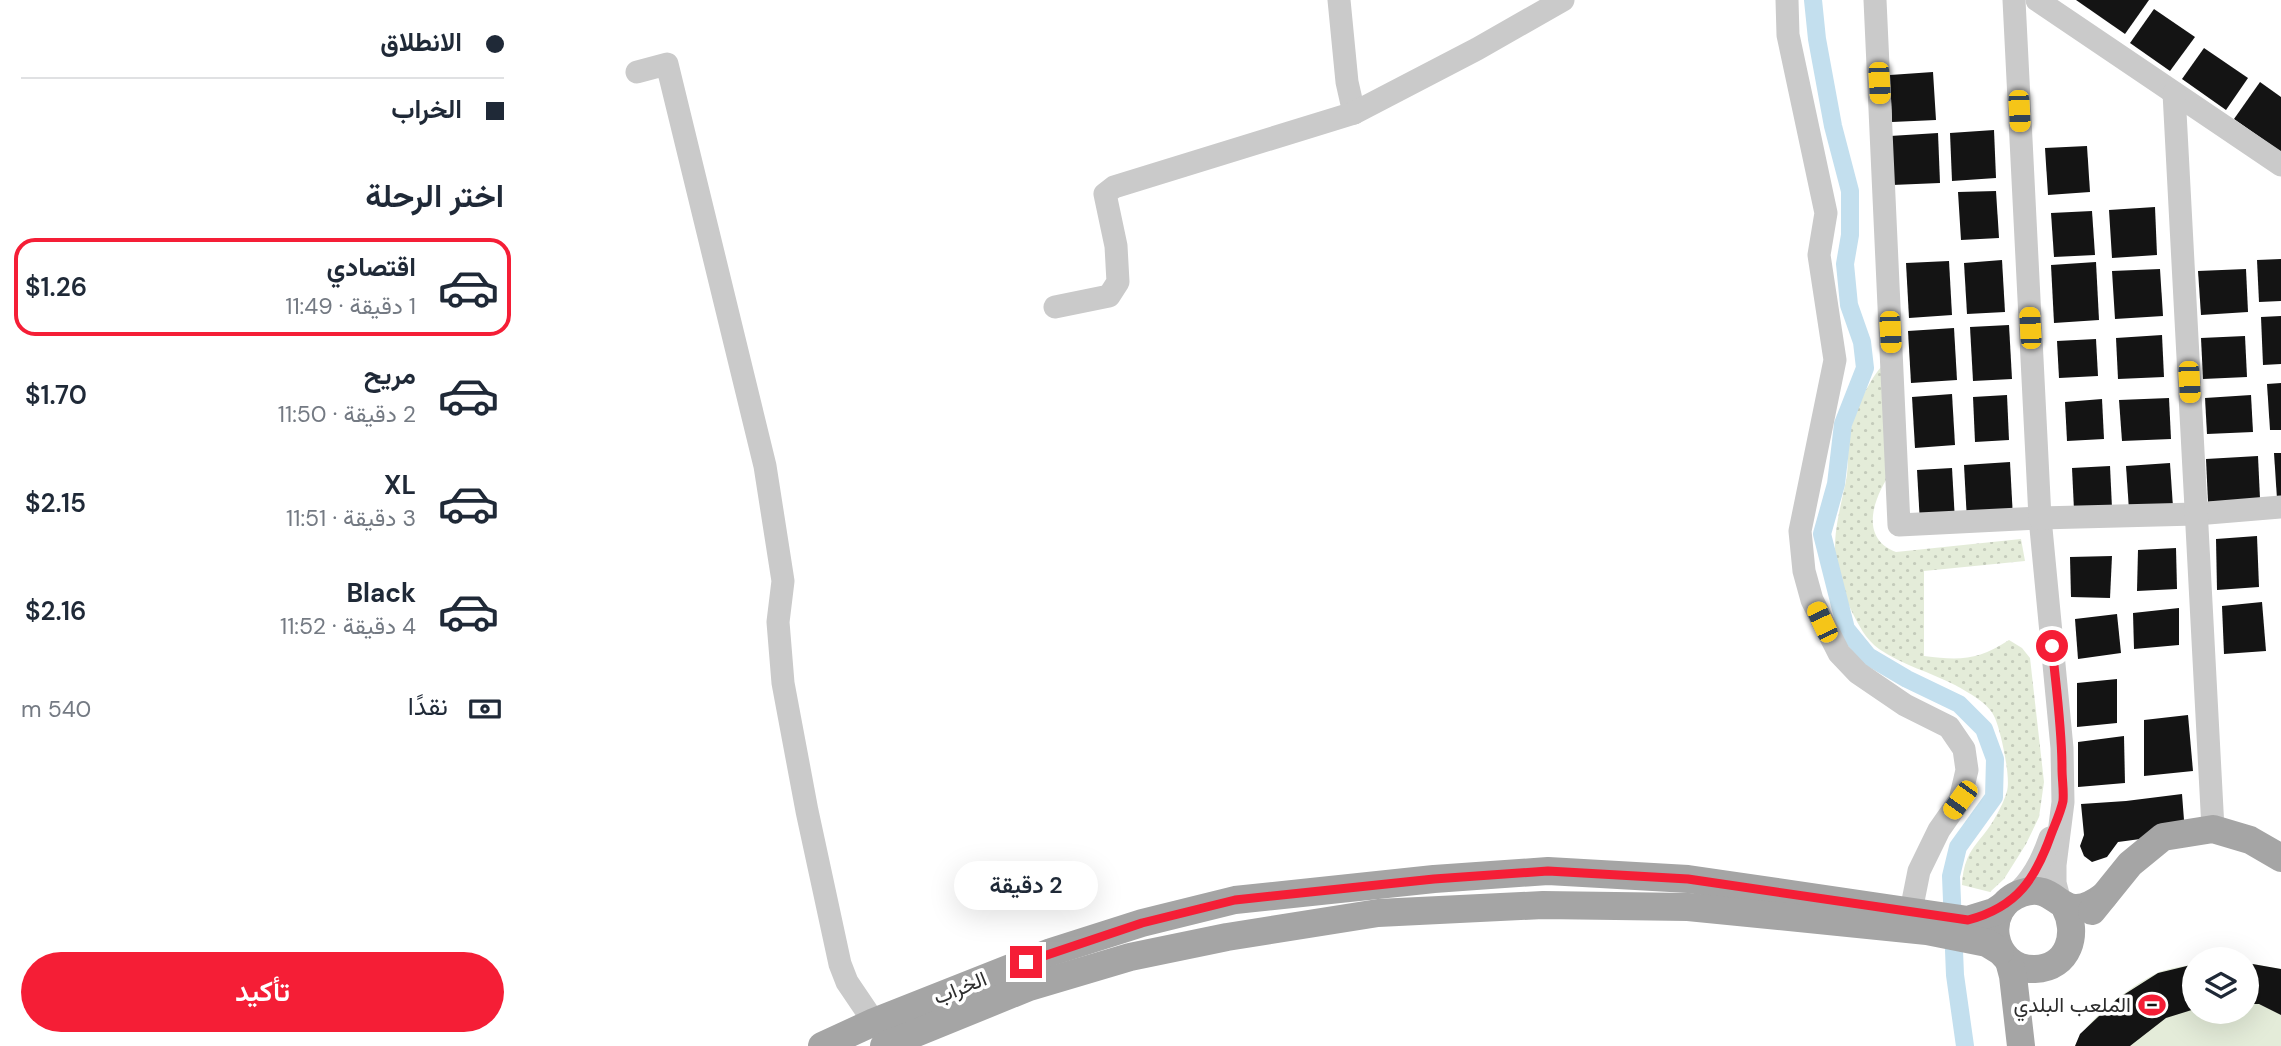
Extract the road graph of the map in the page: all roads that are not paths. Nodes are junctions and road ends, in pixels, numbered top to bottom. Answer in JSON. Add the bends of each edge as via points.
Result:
{"nodes":[{"id":1,"x":1339,"y":0,"type":"edge"},
{"id":2,"x":1563,"y":0,"type":"edge"},
{"id":3,"x":1787,"y":0,"type":"edge"},
{"id":4,"x":1875,"y":0,"type":"edge"},
{"id":5,"x":1998,"y":0,"type":"edge"},
{"id":6,"x":2014,"y":0,"type":"edge"},
{"id":7,"x":2037,"y":0,"type":"edge"},
{"id":8,"x":2015,"y":30,"type":"junction"},
{"id":9,"x":637,"y":72,"type":"dead end"},
{"id":10,"x":2174,"y":93,"type":"junction"},
{"id":11,"x":1354,"y":113,"type":"junction"},
{"id":12,"x":2281,"y":165,"type":"edge"},
{"id":13,"x":1055,"y":307,"type":"dead end"},
{"id":14,"x":2281,"y":508,"type":"edge"},
{"id":15,"x":2196,"y":514,"type":"junction"},
{"id":16,"x":2040,"y":518,"type":"junction"},
{"id":17,"x":2063,"y":802,"type":"junction"},
{"id":18,"x":2213,"y":829,"type":"junction"},
{"id":19,"x":2281,"y":858,"type":"edge"},
{"id":20,"x":2104,"y":896,"type":"junction"},
{"id":21,"x":2008,"y":902,"type":"junction"},
{"id":22,"x":2063,"y":904,"type":"junction"},
{"id":23,"x":1923,"y":919,"type":"junction"},
{"id":24,"x":1968,"y":929,"type":"junction"},
{"id":25,"x":2073,"y":936,"type":"junction"},
{"id":26,"x":2005,"y":956,"type":"junction"},
{"id":27,"x":2049,"y":966,"type":"junction"},
{"id":28,"x":879,"y":1034,"type":"edge"},
{"id":29,"x":822,"y":1046,"type":"edge"},
{"id":30,"x":2023,"y":1046,"type":"edge"}],
"edges":[{"from":1,"to":11,"type":"street","via":[[1346,82]]},
{"from":2,"to":11,"type":"street"},
{"from":3,"to":23,"type":"street","via":[[1788,35],[1826,213],[1819,255],[1835,360],[1800,531],[1804,571],[1812,600],[1839,653],[1858,673],[1905,705],[1949,727],[1963,749],[1967,770],[1960,800],[1919,871]]},
{"from":4,"to":16,"type":"street","via":[[1899,525]]},
{"from":5,"to":8,"type":"street"},
{"from":6,"to":8,"type":"street"},
{"from":7,"to":10,"type":"street"},
{"from":8,"to":16,"type":"street"},
{"from":9,"to":28,"type":"street","via":[[667,64],[696,176],[773,510],[783,581],[778,622],[783,683],[829,921],[847,982]]},
{"from":10,"to":12,"type":"street"},
{"from":10,"to":15,"type":"street"},
{"from":11,"to":13,"type":"street","via":[[1114,187],[1105,194],[1118,282],[1109,296]]},
{"from":14,"to":15,"type":"street"},
{"from":15,"to":16,"type":"street"},
{"from":15,"to":18,"type":"street"},
{"from":16,"to":17,"type":"street"},
{"from":17,"to":21,"type":"street","via":[[2035,873]]},
{"from":17,"to":22,"type":"street","via":[[2055,883]]},
{"from":18,"to":19,"type":"main road","via":[[2250,839]]},
{"from":18,"to":20,"type":"main road","via":[[2163,837],[2130,864]]},
{"from":20,"to":22,"type":"main road","via":[[2080,909]]},
{"from":20,"to":25,"type":"main road"},
{"from":21,"to":22,"type":"main road","via":[[2034,891]]},
{"from":21,"to":24,"type":"main road"},
{"from":21,"to":26,"type":"main road","via":[[1994,928]]},
{"from":22,"to":25,"type":"main road"},
{"from":23,"to":24,"type":"main road"},
{"from":23,"to":28,"type":"main road","via":[[1543,905],[1378,913],[1130,957]]},
{"from":24,"to":26,"type":"main road"},
{"from":25,"to":27,"type":"main road","via":[[2065,954]]},
{"from":26,"to":27,"type":"main road","via":[[2032,970]]},
{"from":26,"to":30,"type":"main road","via":[[2013,976]]},
{"from":27,"to":30,"type":"main road","via":[[2038,985]]},
{"from":28,"to":29,"type":"main road"}]}
